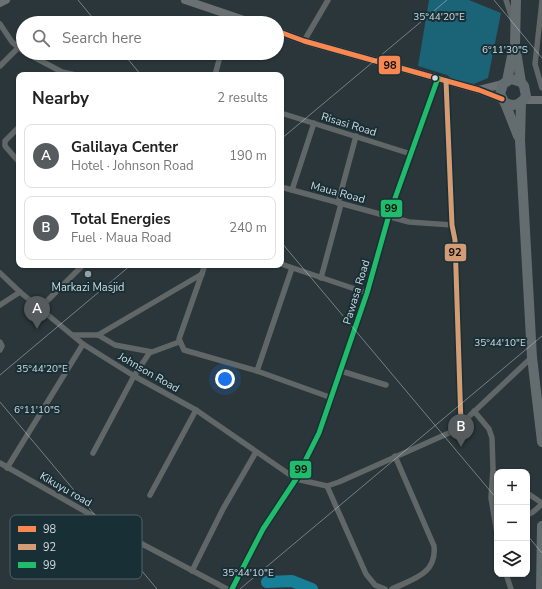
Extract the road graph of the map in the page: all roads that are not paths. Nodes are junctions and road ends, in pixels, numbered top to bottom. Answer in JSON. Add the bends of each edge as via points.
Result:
{"nodes":[{"id":1,"x":6,"y":0,"type":"edge"},
{"id":2,"x":185,"y":0,"type":"edge"},
{"id":3,"x":328,"y":0,"type":"edge"},
{"id":4,"x":506,"y":0,"type":"edge"},
{"id":5,"x":516,"y":0,"type":"edge"},
{"id":6,"x":542,"y":0,"type":"edge"},
{"id":7,"x":0,"y":3,"type":"edge"},
{"id":8,"x":223,"y":16,"type":"edge"},
{"id":9,"x":0,"y":24,"type":"edge"},
{"id":10,"x":515,"y":26,"type":"junction"},
{"id":11,"x":284,"y":34,"type":"edge"},
{"id":12,"x":304,"y":41,"type":"junction"},
{"id":13,"x":16,"y":44,"type":"edge"},
{"id":14,"x":515,"y":45,"type":"junction"},
{"id":15,"x":16,"y":52,"type":"edge"},
{"id":16,"x":38,"y":60,"type":"edge"},
{"id":17,"x":219,"y":60,"type":"edge"},
{"id":18,"x":0,"y":66,"type":"edge"},
{"id":19,"x":59,"y":72,"type":"edge"},
{"id":20,"x":216,"y":72,"type":"edge"},
{"id":21,"x":442,"y":79,"type":"junction"},
{"id":22,"x":505,"y":83,"type":"junction"},
{"id":23,"x":542,"y":88,"type":"edge"},
{"id":24,"x":479,"y":90,"type":"junction"},
{"id":25,"x":523,"y":94,"type":"junction"},
{"id":26,"x":542,"y":99,"type":"edge"},
{"id":27,"x":503,"y":101,"type":"junction"},
{"id":28,"x":284,"y":114,"type":"edge"},
{"id":29,"x":314,"y":123,"type":"junction"},
{"id":30,"x":16,"y":130,"type":"edge"},
{"id":31,"x":356,"y":136,"type":"junction"},
{"id":32,"x":520,"y":140,"type":"junction"},
{"id":33,"x":412,"y":154,"type":"junction"},
{"id":34,"x":16,"y":159,"type":"edge"},
{"id":35,"x":284,"y":188,"type":"edge"},
{"id":36,"x":292,"y":190,"type":"junction"},
{"id":37,"x":339,"y":204,"type":"junction"},
{"id":38,"x":389,"y":215,"type":"junction"},
{"id":39,"x":452,"y":225,"type":"junction"},
{"id":40,"x":284,"y":265,"type":"edge"},
{"id":41,"x":80,"y":268,"type":"edge"},
{"id":42,"x":204,"y":268,"type":"edge"},
{"id":43,"x":292,"y":268,"type":"junction"},
{"id":44,"x":0,"y":273,"type":"edge"},
{"id":45,"x":202,"y":274,"type":"junction"},
{"id":46,"x":321,"y":278,"type":"junction"},
{"id":47,"x":20,"y":292,"type":"junction"},
{"id":48,"x":367,"y":293,"type":"junction"},
{"id":49,"x":0,"y":305,"type":"edge"},
{"id":50,"x":40,"y":308,"type":"junction"},
{"id":51,"x":73,"y":335,"type":"junction"},
{"id":52,"x":98,"y":335,"type":"junction"},
{"id":53,"x":0,"y":342,"type":"edge"},
{"id":54,"x":179,"y":342,"type":"junction"},
{"id":55,"x":83,"y":344,"type":"junction"},
{"id":56,"x":0,"y":350,"type":"edge"},
{"id":57,"x":150,"y":352,"type":"junction"},
{"id":58,"x":532,"y":357,"type":"junction"},
{"id":59,"x":257,"y":371,"type":"junction"},
{"id":60,"x":341,"y":371,"type":"junction"},
{"id":61,"x":134,"y":376,"type":"junction"},
{"id":62,"x":386,"y":385,"type":"dead end"},
{"id":63,"x":332,"y":398,"type":"junction"},
{"id":64,"x":196,"y":410,"type":"junction"},
{"id":65,"x":474,"y":411,"type":"junction"},
{"id":66,"x":461,"y":424,"type":"junction"},
{"id":67,"x":542,"y":442,"type":"edge"},
{"id":68,"x":93,"y":452,"type":"dead end"},
{"id":69,"x":256,"y":452,"type":"junction"},
{"id":70,"x":395,"y":456,"type":"junction"},
{"id":71,"x":0,"y":463,"type":"edge"},
{"id":72,"x":7,"y":468,"type":"junction"},
{"id":73,"x":495,"y":469,"type":"edge"},
{"id":74,"x":296,"y":479,"type":"junction"},
{"id":75,"x":494,"y":480,"type":"edge"},
{"id":76,"x":327,"y":486,"type":"junction"},
{"id":77,"x":150,"y":495,"type":"dead end"},
{"id":78,"x":530,"y":495,"type":"edge"},
{"id":79,"x":542,"y":503,"type":"edge"},
{"id":80,"x":494,"y":512,"type":"edge"},
{"id":81,"x":530,"y":514,"type":"edge"},
{"id":82,"x":91,"y":515,"type":"edge"},
{"id":83,"x":542,"y":526,"type":"edge"},
{"id":84,"x":142,"y":543,"type":"edge"},
{"id":85,"x":192,"y":571,"type":"junction"},
{"id":86,"x":507,"y":577,"type":"edge"},
{"id":87,"x":509,"y":587,"type":"edge"},
{"id":88,"x":227,"y":589,"type":"edge"},
{"id":89,"x":232,"y":589,"type":"edge"},
{"id":90,"x":385,"y":589,"type":"edge"},
{"id":91,"x":392,"y":589,"type":"edge"},
{"id":92,"x":541,"y":589,"type":"edge"}],
"edges":[{"from":1,"to":7,"type":"street"},
{"from":2,"to":8,"type":"street"},
{"from":3,"to":12,"type":"street"},
{"from":4,"to":10,"type":"street"},
{"from":5,"to":10,"type":"highway"},
{"from":6,"to":23,"type":"street","via":[[535,64]]},
{"from":9,"to":13,"type":"street"},
{"from":10,"to":14,"type":"highway"},
{"from":11,"to":12,"type":"street"},
{"from":12,"to":21,"type":"street"},
{"from":14,"to":22,"type":"highway"},
{"from":14,"to":25,"type":"highway"},
{"from":15,"to":18,"type":"street"},
{"from":16,"to":19,"type":"street"},
{"from":17,"to":20,"type":"street"},
{"from":21,"to":24,"type":"street"},
{"from":21,"to":33,"type":"street","name":"Pawasa Road"},
{"from":21,"to":39,"type":"street"},
{"from":22,"to":24,"type":"street"},
{"from":22,"to":25,"type":"highway","via":[[511,79]]},
{"from":22,"to":27,"type":"highway","via":[[500,94]]},
{"from":24,"to":27,"type":"street"},
{"from":25,"to":26,"type":"street"},
{"from":25,"to":27,"type":"highway","via":[[513,106]]},
{"from":25,"to":32,"type":"highway"},
{"from":27,"to":32,"type":"highway"},
{"from":28,"to":29,"type":"street","name":"Risasi Road"},
{"from":29,"to":31,"type":"street","name":"Risasi Road"},
{"from":29,"to":36,"type":"street"},
{"from":30,"to":34,"type":"street","via":[[6,141],[5,146]]},
{"from":31,"to":33,"type":"street","name":"Risasi Road"},
{"from":31,"to":37,"type":"street"},
{"from":32,"to":58,"type":"highway"},
{"from":33,"to":38,"type":"street","name":"Pawasa Road"},
{"from":35,"to":36,"type":"street","name":"Maua Road"},
{"from":36,"to":37,"type":"street","name":"Maua Road"},
{"from":37,"to":38,"type":"street","name":"Maua Road"},
{"from":37,"to":46,"type":"street"},
{"from":38,"to":39,"type":"street","name":"Maua Road","via":[[409,222]]},
{"from":38,"to":48,"type":"street","name":"Pawasa Road"},
{"from":39,"to":66,"type":"street","via":[[455,240]]},
{"from":40,"to":43,"type":"street"},
{"from":41,"to":50,"type":"street"},
{"from":42,"to":45,"type":"street"},
{"from":43,"to":46,"type":"street"},
{"from":43,"to":59,"type":"street"},
{"from":44,"to":47,"type":"street","name":"Johnson Road"},
{"from":45,"to":52,"type":"street"},
{"from":45,"to":54,"type":"street"},
{"from":46,"to":48,"type":"street"},
{"from":47,"to":49,"type":"street"},
{"from":47,"to":50,"type":"street","name":"Johnson Road"},
{"from":48,"to":60,"type":"street","name":"Pawasa Road"},
{"from":50,"to":51,"type":"street","name":"Johnson Road"},
{"from":51,"to":52,"type":"street"},
{"from":51,"to":55,"type":"street","name":"Johnson Road"},
{"from":52,"to":57,"type":"street","via":[[115,345]]},
{"from":53,"to":56,"type":"street"},
{"from":54,"to":57,"type":"street"},
{"from":54,"to":59,"type":"street","via":[[184,350]]},
{"from":55,"to":61,"type":"street","name":"Johnson Road"},
{"from":55,"to":72,"type":"street"},
{"from":57,"to":61,"type":"street"},
{"from":58,"to":65,"type":"street"},
{"from":58,"to":67,"type":"highway"},
{"from":59,"to":63,"type":"street"},
{"from":60,"to":62,"type":"street"},
{"from":60,"to":63,"type":"street","name":"Pawasa Road"},
{"from":61,"to":64,"type":"street","name":"Johnson Road"},
{"from":61,"to":68,"type":"street"},
{"from":63,"to":74,"type":"street","name":"Pawasa Road","via":[[319,433]]},
{"from":64,"to":69,"type":"street","name":"Johnson Road"},
{"from":64,"to":77,"type":"street"},
{"from":65,"to":66,"type":"street"},
{"from":65,"to":73,"type":"street","via":[[491,433]]},
{"from":66,"to":70,"type":"street","via":[[449,433]]},
{"from":69,"to":74,"type":"street","name":"Johnson Road"},
{"from":69,"to":85,"type":"street","via":[[223,509]]},
{"from":70,"to":76,"type":"street"},
{"from":70,"to":91,"type":"street","via":[[434,546],[435,556],[433,565],[425,573]]},
{"from":71,"to":72,"type":"street","name":"Kikuyu road"},
{"from":72,"to":82,"type":"street","name":"Kikuyu road"},
{"from":74,"to":76,"type":"street"},
{"from":74,"to":89,"type":"street","name":"Pawasa Road","via":[[263,528]]},
{"from":75,"to":80,"type":"street"},
{"from":76,"to":90,"type":"street","via":[[366,574],[375,585]]},
{"from":78,"to":79,"type":"street"},
{"from":79,"to":81,"type":"street"},
{"from":83,"to":92,"type":"highway"},
{"from":84,"to":85,"type":"street","name":"Kikuyu road"},
{"from":85,"to":88,"type":"street","name":"Kikuyu road"},
{"from":86,"to":87,"type":"street"}]}
